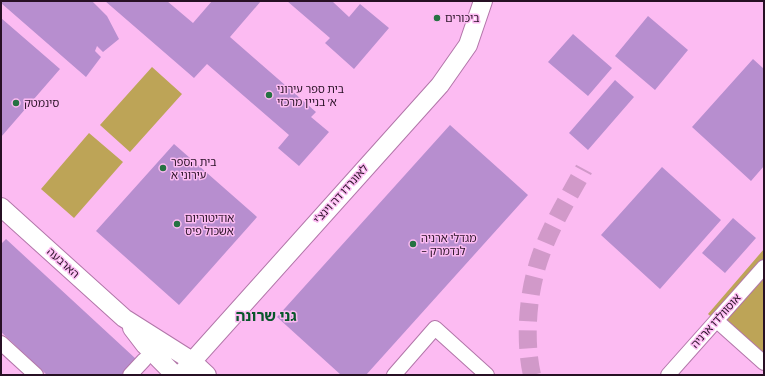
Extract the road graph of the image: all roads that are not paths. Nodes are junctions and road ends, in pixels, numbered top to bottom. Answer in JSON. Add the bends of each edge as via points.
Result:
{"nodes":[{"id":1,"x":484,"y":1,"type":"edge"},
{"id":2,"x":4,"y":210,"type":"edge"},
{"id":3,"x":764,"y":267,"type":"edge"},
{"id":4,"x":124,"y":318,"type":"junction"},
{"id":5,"x":717,"y":321,"type":"junction"},
{"id":6,"x":1,"y":343,"type":"edge"},
{"id":7,"x":144,"y":360,"type":"dead end"},
{"id":8,"x":192,"y":361,"type":"junction"},
{"id":9,"x":764,"y":363,"type":"edge"},
{"id":10,"x":36,"y":375,"type":"edge"},
{"id":11,"x":130,"y":375,"type":"edge"},
{"id":12,"x":176,"y":375,"type":"edge"},
{"id":13,"x":180,"y":375,"type":"edge"},
{"id":14,"x":207,"y":375,"type":"edge"},
{"id":15,"x":394,"y":375,"type":"edge"},
{"id":16,"x":487,"y":375,"type":"edge"},
{"id":17,"x":668,"y":375,"type":"edge"}],
"edges":[{"from":1,"to":8,"type":"street","name":"לאונרדו דה וינצ'י","via":[[468,45],[440,84]]},
{"from":2,"to":4,"type":"street","name":"הארבעה"},
{"from":3,"to":5,"type":"street","name":"אוסוולדו ארניה"},
{"from":4,"to":8,"type":"street","name":"הארבעה"},
{"from":4,"to":12,"type":"street","name":"הארבעה","via":[[145,345]]},
{"from":5,"to":9,"type":"street"},
{"from":5,"to":17,"type":"street","name":"אוסוולדו ארניה"},
{"from":6,"to":10,"type":"street"},
{"from":7,"to":11,"type":"street"},
{"from":8,"to":13,"type":"street","name":"לאונרדו דה וינצ'י"},
{"from":8,"to":14,"type":"street","name":"הארבעה"},
{"from":15,"to":16,"type":"street","via":[[435,328]]}]}
